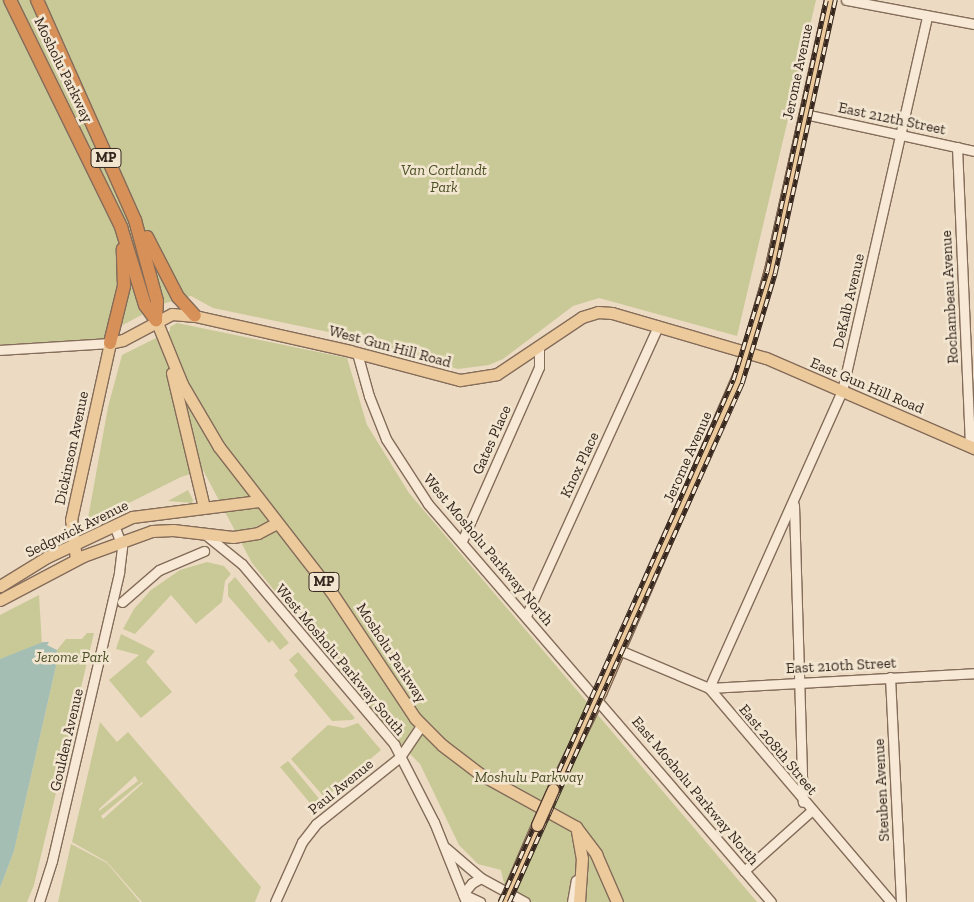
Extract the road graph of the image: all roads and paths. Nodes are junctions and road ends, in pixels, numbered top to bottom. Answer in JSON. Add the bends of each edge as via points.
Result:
{"nodes":[{"id":1,"x":10,"y":0,"type":"edge"},
{"id":2,"x":37,"y":0,"type":"edge"},
{"id":3,"x":830,"y":0,"type":"edge"},
{"id":4,"x":846,"y":0,"type":"edge"},
{"id":5,"x":927,"y":16,"type":"junction"},
{"id":6,"x":974,"y":24,"type":"edge"},
{"id":7,"x":804,"y":114,"type":"junction"},
{"id":8,"x":901,"y":135,"type":"junction"},
{"id":9,"x":957,"y":147,"type":"junction"},
{"id":10,"x":974,"y":150,"type":"edge"},
{"id":11,"x":135,"y":220,"type":"junction"},
{"id":12,"x":121,"y":226,"type":"junction"},
{"id":13,"x":194,"y":316,"type":"junction"},
{"id":14,"x":156,"y":320,"type":"junction"},
{"id":15,"x":658,"y":326,"type":"junction"},
{"id":16,"x":110,"y":343,"type":"junction"},
{"id":17,"x":539,"y":348,"type":"junction"},
{"id":18,"x":0,"y":350,"type":"edge"},
{"id":19,"x":357,"y":352,"type":"junction"},
{"id":20,"x":747,"y":352,"type":"junction"},
{"id":21,"x":171,"y":361,"type":"junction"},
{"id":22,"x":842,"y":391,"type":"junction"},
{"id":23,"x":972,"y":447,"type":"edge"},
{"id":24,"x":259,"y":500,"type":"junction"},
{"id":25,"x":794,"y":503,"type":"junction"},
{"id":26,"x":204,"y":507,"type":"junction"},
{"id":27,"x":277,"y":523,"type":"junction"},
{"id":28,"x":114,"y":525,"type":"junction"},
{"id":29,"x":206,"y":535,"type":"junction"},
{"id":30,"x":779,"y":536,"type":"junction"},
{"id":31,"x":462,"y":541,"type":"junction"},
{"id":32,"x":121,"y":543,"type":"junction"},
{"id":33,"x":73,"y":545,"type":"junction"},
{"id":34,"x":204,"y":551,"type":"dead end"},
{"id":35,"x":796,"y":551,"type":"junction"},
{"id":36,"x":76,"y":560,"type":"junction"},
{"id":37,"x":0,"y":586,"type":"edge"},
{"id":38,"x":0,"y":600,"type":"edge"},
{"id":39,"x":122,"y":602,"type":"dead end"},
{"id":40,"x":526,"y":616,"type":"junction"},
{"id":41,"x":619,"y":650,"type":"junction"},
{"id":42,"x":974,"y":673,"type":"edge"},
{"id":43,"x":890,"y":678,"type":"junction"},
{"id":44,"x":800,"y":682,"type":"junction"},
{"id":45,"x":709,"y":688,"type":"junction"},
{"id":46,"x":597,"y":699,"type":"junction"},
{"id":47,"x":421,"y":726,"type":"junction"},
{"id":48,"x":400,"y":756,"type":"junction"},
{"id":49,"x":803,"y":802,"type":"junction"},
{"id":50,"x":811,"y":811,"type":"junction"},
{"id":51,"x":576,"y":827,"type":"junction"},
{"id":52,"x":444,"y":846,"type":"junction"},
{"id":53,"x":582,"y":858,"type":"junction"},
{"id":54,"x":744,"y":871,"type":"junction"},
{"id":55,"x":481,"y":878,"type":"junction"},
{"id":56,"x":507,"y":896,"type":"edge"},
{"id":57,"x":465,"y":898,"type":"edge"},
{"id":58,"x":39,"y":902,"type":"edge"},
{"id":59,"x":275,"y":902,"type":"edge"},
{"id":60,"x":480,"y":902,"type":"edge"},
{"id":61,"x":525,"y":902,"type":"edge"},
{"id":62,"x":572,"y":902,"type":"edge"},
{"id":63,"x":579,"y":902,"type":"edge"},
{"id":64,"x":617,"y":902,"type":"edge"},
{"id":65,"x":771,"y":902,"type":"edge"},
{"id":66,"x":891,"y":902,"type":"edge"},
{"id":67,"x":901,"y":902,"type":"edge"}],
"edges":[{"from":1,"to":12,"type":"highway","name":"Mosholu Parkway","number":"MP"},
{"from":2,"to":11,"type":"highway","name":"Mosholu Parkway","number":"MP"},
{"from":3,"to":7,"type":"main road","name":"Jerome Avenue"},
{"from":4,"to":5,"type":"street"},
{"from":5,"to":6,"type":"street"},
{"from":5,"to":8,"type":"street","name":"DeKalb Avenue"},
{"from":7,"to":8,"type":"street","name":"East 212th Street"},
{"from":7,"to":20,"type":"main road","name":"Jerome Avenue","via":[[770,270]]},
{"from":8,"to":9,"type":"street","name":"East 212th Street"},
{"from":8,"to":22,"type":"street","name":"DeKalb Avenue"},
{"from":9,"to":10,"type":"street","name":"East 212th Street"},
{"from":9,"to":23,"type":"street","name":"Rochambeau Avenue"},
{"from":11,"to":13,"type":"highway","via":[[178,297]]},
{"from":11,"to":14,"type":"highway","name":"Mosholu Parkway","number":"MP","via":[[157,301]]},
{"from":12,"to":14,"type":"highway","name":"Mosholu Parkway","number":"MP","via":[[145,305]]},
{"from":12,"to":16,"type":"highway","via":[[125,279]]},
{"from":13,"to":14,"type":"main road","name":"West Gun Hill Road","via":[[172,314]]},
{"from":13,"to":19,"type":"main road","name":"West Gun Hill Road"},
{"from":14,"to":16,"type":"main road","name":"West Gun Hill Road","via":[[123,340]]},
{"from":14,"to":21,"type":"main road","name":"Mosholu Parkway","number":"MP"},
{"from":15,"to":17,"type":"main road","name":"West Gun Hill Road","via":[[616,314],[594,313],[579,319]]},
{"from":15,"to":20,"type":"main road","name":"West Gun Hill Road"},
{"from":15,"to":40,"type":"street","name":"Knox Place"},
{"from":16,"to":18,"type":"street"},
{"from":16,"to":33,"type":"main road","name":"Dickinson Avenue","via":[[71,520]]},
{"from":17,"to":19,"type":"main road","name":"West Gun Hill Road","via":[[497,374],[460,380]]},
{"from":17,"to":31,"type":"street","name":"Gates Place","via":[[539,367]]},
{"from":19,"to":31,"type":"street","name":"West Mosholu Parkway North","via":[[369,396],[398,461],[428,504]]},
{"from":20,"to":22,"type":"main road","name":"East Gun Hill Road"},
{"from":20,"to":41,"type":"main road","name":"Jerome Avenue","via":[[726,410]]},
{"from":21,"to":24,"type":"main road","name":"Mosholu Parkway","number":"MP","via":[[219,447]]},
{"from":21,"to":26,"type":"main road"},
{"from":22,"to":23,"type":"main road","name":"East Gun Hill Road"},
{"from":22,"to":25,"type":"street","name":"DeKalb Avenue"},
{"from":24,"to":26,"type":"main road","name":"Sedgwick Avenue"},
{"from":24,"to":27,"type":"main road","name":"Mosholu Parkway","number":"MP"},
{"from":25,"to":30,"type":"street","name":"DeKalb Avenue"},
{"from":25,"to":35,"type":"street"},
{"from":26,"to":28,"type":"main road","name":"Sedgwick Avenue","via":[[139,515]]},
{"from":27,"to":29,"type":"main road","name":"Sedgwick Avenue","via":[[246,536]]},
{"from":27,"to":47,"type":"main road","name":"Mosholu Parkway","number":"MP","via":[[341,606]]},
{"from":28,"to":32,"type":"street","name":"Goulden Avenue"},
{"from":28,"to":33,"type":"main road","name":"Sedgwick Avenue"},
{"from":29,"to":32,"type":"main road","name":"Sedgwick Avenue","via":[[165,530]]},
{"from":29,"to":48,"type":"street","name":"West Mosholu Parkway South","via":[[249,571],[394,744]]},
{"from":30,"to":35,"type":"street"},
{"from":30,"to":45,"type":"street","name":"DeKalb Avenue"},
{"from":31,"to":40,"type":"street","name":"West Mosholu Parkway North"},
{"from":32,"to":36,"type":"main road","name":"Sedgwick Avenue"},
{"from":32,"to":58,"type":"street","name":"Goulden Avenue","via":[[120,567],[105,635],[52,861]]},
{"from":33,"to":36,"type":"main road","name":"Dickinson Avenue"},
{"from":33,"to":37,"type":"main road","name":"Sedgwick Avenue"},
{"from":34,"to":39,"type":"street","via":[[159,570]]},
{"from":35,"to":44,"type":"street"},
{"from":36,"to":38,"type":"main road","name":"Sedgwick Avenue"},
{"from":40,"to":46,"type":"street","name":"West Mosholu Parkway North"},
{"from":41,"to":45,"type":"street","name":"East 208th Street"},
{"from":41,"to":46,"type":"main road","name":"Jerome Avenue"},
{"from":42,"to":43,"type":"street","name":"East 210th Street"},
{"from":43,"to":44,"type":"street","name":"East 210th Street"},
{"from":43,"to":67,"type":"street","name":"Steuben Avenue"},
{"from":44,"to":45,"type":"street","name":"East 210th Street"},
{"from":44,"to":49,"type":"street"},
{"from":45,"to":49,"type":"street","name":"East 208th Street"},
{"from":46,"to":54,"type":"street","name":"East Mosholu Parkway North"},
{"from":46,"to":56,"type":"main road","name":"Jerome Avenue","bridge":true},
{"from":47,"to":48,"type":"street","name":"Paul Avenue"},
{"from":47,"to":51,"type":"main road","name":"Mosholu Parkway","number":"MP","via":[[480,774]]},
{"from":48,"to":52,"type":"street","name":"West Mosholu Parkway South"},
{"from":48,"to":59,"type":"street","name":"Paul Avenue","via":[[316,824],[302,842]]},
{"from":49,"to":50,"type":"street","name":"East 208th Street"},
{"from":50,"to":54,"type":"street"},
{"from":50,"to":66,"type":"street","name":"East 208th Street"},
{"from":51,"to":53,"type":"main road"},
{"from":51,"to":64,"type":"main road","name":"Mosholu Parkway","number":"MP","via":[[596,854]]},
{"from":52,"to":55,"type":"street","name":"West Mosholu Parkway South"},
{"from":52,"to":57,"type":"street","name":"West Mosholu Parkway South"},
{"from":53,"to":62,"type":"street"},
{"from":53,"to":63,"type":"main road"},
{"from":54,"to":65,"type":"street","name":"East Mosholu Parkway North"},
{"from":55,"to":56,"type":"street","name":"West Mosholu Parkway South"},
{"from":55,"to":57,"type":"street","via":[[472,883]]},
{"from":56,"to":61,"type":"street","name":"West Mosholu Parkway South"},
{"from":57,"to":60,"type":"street"}]}
